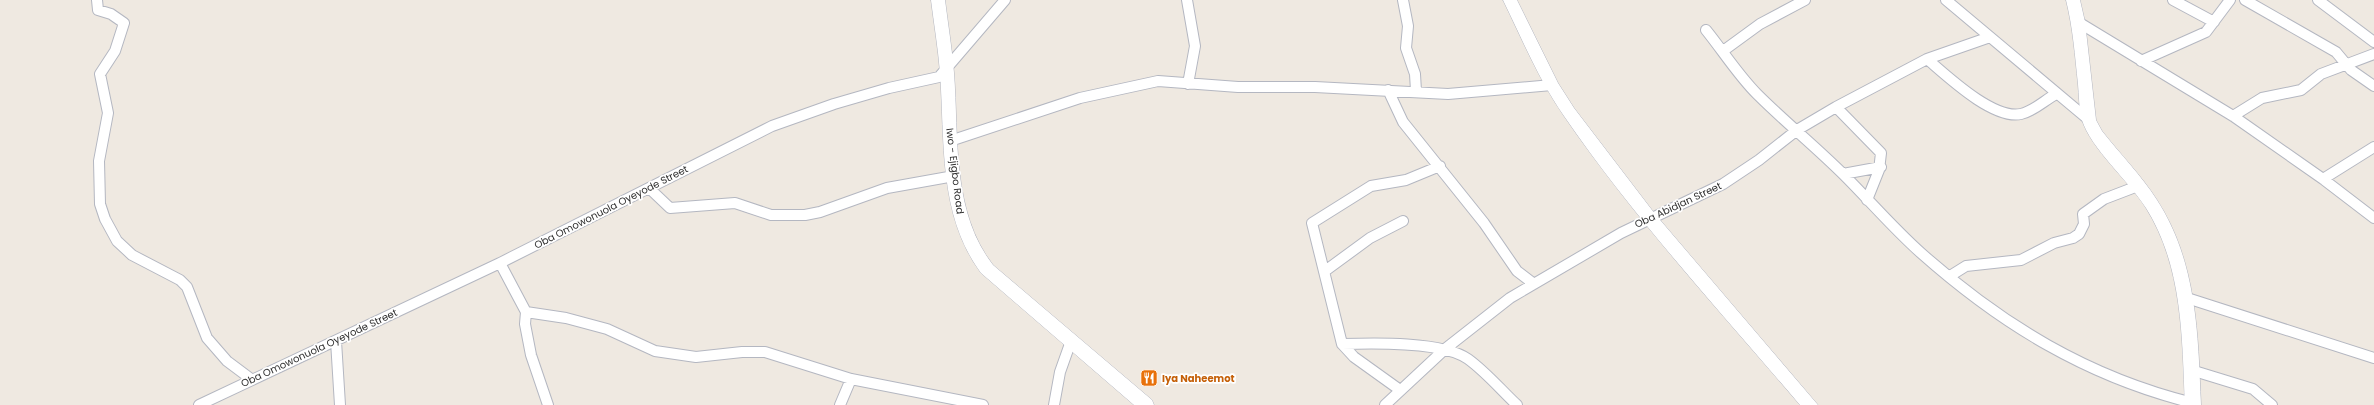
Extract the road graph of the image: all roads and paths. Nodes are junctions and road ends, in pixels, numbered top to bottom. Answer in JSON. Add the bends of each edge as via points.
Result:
{"nodes":[{"id":1,"x":97,"y":0,"type":"edge"},
{"id":2,"x":938,"y":0,"type":"edge"},
{"id":3,"x":1005,"y":0,"type":"edge"},
{"id":4,"x":1187,"y":0,"type":"edge"},
{"id":5,"x":1403,"y":0,"type":"edge"},
{"id":6,"x":1510,"y":0,"type":"edge"},
{"id":7,"x":1805,"y":0,"type":"edge"},
{"id":8,"x":1946,"y":0,"type":"edge"},
{"id":9,"x":2073,"y":0,"type":"edge"},
{"id":10,"x":2173,"y":0,"type":"edge"},
{"id":11,"x":2230,"y":0,"type":"edge"},
{"id":12,"x":2246,"y":0,"type":"edge"},
{"id":13,"x":2318,"y":0,"type":"edge"},
{"id":14,"x":2078,"y":22,"type":"junction"},
{"id":15,"x":2214,"y":22,"type":"junction"},
{"id":16,"x":1706,"y":30,"type":"dead end"},
{"id":17,"x":1990,"y":37,"type":"junction"},
{"id":18,"x":2374,"y":42,"type":"edge"},
{"id":19,"x":1723,"y":51,"type":"junction"},
{"id":20,"x":2374,"y":54,"type":"edge"},
{"id":21,"x":1927,"y":59,"type":"junction"},
{"id":22,"x":2141,"y":60,"type":"junction"},
{"id":23,"x":2346,"y":63,"type":"junction"},
{"id":24,"x":946,"y":71,"type":"junction"},
{"id":25,"x":1188,"y":84,"type":"junction"},
{"id":26,"x":1552,"y":85,"type":"junction"},
{"id":27,"x":2374,"y":86,"type":"edge"},
{"id":28,"x":1388,"y":90,"type":"junction"},
{"id":29,"x":1416,"y":91,"type":"junction"},
{"id":30,"x":2056,"y":94,"type":"junction"},
{"id":31,"x":2086,"y":102,"type":"junction"},
{"id":32,"x":2069,"y":104,"type":"junction"},
{"id":33,"x":1836,"y":107,"type":"junction"},
{"id":34,"x":2233,"y":116,"type":"junction"},
{"id":35,"x":2089,"y":120,"type":"junction"},
{"id":36,"x":1797,"y":130,"type":"junction"},
{"id":37,"x":950,"y":141,"type":"junction"},
{"id":38,"x":2374,"y":147,"type":"edge"},
{"id":39,"x":1440,"y":166,"type":"junction"},
{"id":40,"x":1881,"y":166,"type":"junction"},
{"id":41,"x":1843,"y":174,"type":"junction"},
{"id":42,"x":954,"y":176,"type":"junction"},
{"id":43,"x":2323,"y":179,"type":"junction"},
{"id":44,"x":2138,"y":186,"type":"junction"},
{"id":45,"x":649,"y":188,"type":"junction"},
{"id":46,"x":1867,"y":200,"type":"junction"},
{"id":47,"x":1650,"y":218,"type":"junction"},
{"id":48,"x":2374,"y":218,"type":"edge"},
{"id":49,"x":1403,"y":220,"type":"dead end"},
{"id":50,"x":500,"y":263,"type":"junction"},
{"id":51,"x":1325,"y":271,"type":"junction"},
{"id":52,"x":1950,"y":276,"type":"junction"},
{"id":53,"x":1534,"y":284,"type":"junction"},
{"id":54,"x":2187,"y":298,"type":"junction"},
{"id":55,"x":526,"y":312,"type":"junction"},
{"id":56,"x":336,"y":341,"type":"junction"},
{"id":57,"x":1071,"y":341,"type":"junction"},
{"id":58,"x":1342,"y":344,"type":"junction"},
{"id":59,"x":1445,"y":349,"type":"junction"},
{"id":60,"x":2374,"y":358,"type":"edge"},
{"id":61,"x":2191,"y":370,"type":"junction"},
{"id":62,"x":251,"y":379,"type":"junction"},
{"id":63,"x":851,"y":379,"type":"junction"},
{"id":64,"x":1400,"y":390,"type":"junction"},
{"id":65,"x":956,"y":403,"type":"edge"},
{"id":66,"x":1806,"y":403,"type":"edge"},
{"id":67,"x":2193,"y":404,"type":"edge"},
{"id":68,"x":199,"y":405,"type":"edge"},
{"id":69,"x":340,"y":405,"type":"edge"},
{"id":70,"x":548,"y":405,"type":"edge"},
{"id":71,"x":840,"y":405,"type":"edge"},
{"id":72,"x":983,"y":405,"type":"edge"},
{"id":73,"x":1054,"y":405,"type":"edge"},
{"id":74,"x":1146,"y":405,"type":"edge"},
{"id":75,"x":1385,"y":405,"type":"edge"},
{"id":76,"x":1517,"y":405,"type":"edge"},
{"id":77,"x":2272,"y":405,"type":"edge"}],
"edges":[{"from":1,"to":62,"type":"street","via":[[98,10],[111,14],[124,24],[115,51],[100,74],[108,113],[99,161],[100,204],[105,220],[117,241],[132,255],[180,280],[187,287],[207,338],[227,361]]},
{"from":2,"to":24,"type":"main road","name":"Iwo - Ejigbo Road"},
{"from":3,"to":24,"type":"street","name":"Oba Omowonuola Oyeyode Street"},
{"from":4,"to":25,"type":"street","via":[[1187,14],[1194,34],[1193,69]]},
{"from":5,"to":29,"type":"street","via":[[1408,26],[1406,48]]},
{"from":6,"to":26,"type":"main road"},
{"from":7,"to":19,"type":"street","via":[[1760,24]]},
{"from":8,"to":17,"type":"street"},
{"from":9,"to":14,"type":"main road"},
{"from":10,"to":15,"type":"street"},
{"from":11,"to":15,"type":"street"},
{"from":12,"to":23,"type":"street","via":[[2336,52]]},
{"from":13,"to":18,"type":"street"},
{"from":14,"to":22,"type":"street"},
{"from":14,"to":31,"type":"main road"},
{"from":15,"to":22,"type":"street","via":[[2206,32]]},
{"from":16,"to":19,"type":"street"},
{"from":17,"to":21,"type":"street","name":"Oba Abidjan Street"},
{"from":17,"to":30,"type":"street"},
{"from":19,"to":36,"type":"street","via":[[1756,93]]},
{"from":20,"to":23,"type":"street"},
{"from":21,"to":30,"type":"street","via":[[1975,98],[2007,114],[2021,114]]},
{"from":21,"to":33,"type":"street","name":"Oba Abidjan Street"},
{"from":22,"to":34,"type":"street"},
{"from":23,"to":27,"type":"street","via":[[2357,75]]},
{"from":23,"to":34,"type":"street","via":[[2321,74],[2301,90],[2262,98]]},
{"from":24,"to":37,"type":"main road","name":"Iwo - Ejigbo Road"},
{"from":24,"to":45,"type":"street","name":"Oba Omowonuola Oyeyode Street","via":[[939,77],[848,100],[772,126]]},
{"from":25,"to":28,"type":"street","via":[[1238,88],[1315,87]]},
{"from":25,"to":37,"type":"street","via":[[1158,81],[1087,96]]},
{"from":26,"to":29,"type":"street","via":[[1448,94]]},
{"from":26,"to":47,"type":"main road","via":[[1569,112]]},
{"from":28,"to":29,"type":"street"},
{"from":28,"to":39,"type":"street","via":[[1403,122]]},
{"from":30,"to":32,"type":"street"},
{"from":31,"to":32,"type":"street"},
{"from":31,"to":35,"type":"main road"},
{"from":32,"to":35,"type":"street"},
{"from":33,"to":36,"type":"street","name":"Oba Abidjan Street"},
{"from":33,"to":40,"type":"street","via":[[1876,145],[1881,153]]},
{"from":34,"to":43,"type":"street"},
{"from":35,"to":44,"type":"main road","via":[[2099,138]]},
{"from":36,"to":41,"type":"street"},
{"from":36,"to":47,"type":"street","name":"Oba Abidjan Street","via":[[1723,184]]},
{"from":37,"to":42,"type":"main road","name":"Iwo - Ejigbo Road"},
{"from":38,"to":43,"type":"street"},
{"from":39,"to":51,"type":"street","via":[[1406,180],[1371,186],[1314,220],[1312,226]]},
{"from":39,"to":53,"type":"street","via":[[1517,271]]},
{"from":40,"to":41,"type":"street"},
{"from":40,"to":46,"type":"street"},
{"from":41,"to":46,"type":"street"},
{"from":42,"to":45,"type":"street","via":[[887,188],[805,215],[771,215],[735,203],[670,208]]},
{"from":42,"to":57,"type":"main road","name":"Iwo - Ejigbo Road","via":[[961,218],[967,238],[979,262]]},
{"from":43,"to":48,"type":"street"},
{"from":44,"to":52,"type":"street","via":[[2104,199],[2083,214],[2084,224],[2074,238],[2054,243],[2017,261],[1966,266]]},
{"from":44,"to":54,"type":"main road","via":[[2153,206],[2169,236]]},
{"from":45,"to":50,"type":"street","name":"Oba Omowonuola Oyeyode Street"},
{"from":46,"to":52,"type":"street","via":[[1916,248]]},
{"from":47,"to":53,"type":"street","name":"Oba Abidjan Street"},
{"from":47,"to":66,"type":"main road"},
{"from":49,"to":51,"type":"street","via":[[1370,238]]},
{"from":50,"to":55,"type":"street"},
{"from":50,"to":56,"type":"street","name":"Oba Omowonuola Oyeyode Street"},
{"from":51,"to":58,"type":"street"},
{"from":52,"to":67,"type":"street","via":[[2030,336],[2063,355],[2149,392]]},
{"from":53,"to":59,"type":"street","name":"Oba Abidjan Street","via":[[1510,298]]},
{"from":54,"to":60,"type":"street"},
{"from":54,"to":61,"type":"main road"},
{"from":55,"to":63,"type":"street","via":[[566,318],[607,329],[654,351],[696,357],[765,352]]},
{"from":55,"to":70,"type":"street","via":[[525,324],[531,355]]},
{"from":56,"to":62,"type":"street","name":"Oba Omowonuola Oyeyode Street"},
{"from":56,"to":69,"type":"street"},
{"from":57,"to":73,"type":"street","via":[[1060,372]]},
{"from":57,"to":74,"type":"main road","name":"Iwo - Ejigbo Road"},
{"from":58,"to":59,"type":"street","via":[[1379,343]]},
{"from":58,"to":64,"type":"street","via":[[1354,357]]},
{"from":59,"to":64,"type":"street","name":"Oba Abidjan Street"},
{"from":59,"to":76,"type":"street","via":[[1468,359]]},
{"from":61,"to":67,"type":"main road"},
{"from":61,"to":77,"type":"street","via":[[2253,389]]},
{"from":62,"to":68,"type":"street","name":"Oba Omowonuola Oyeyode Street"},
{"from":63,"to":65,"type":"street"},
{"from":63,"to":71,"type":"street"},
{"from":64,"to":75,"type":"street","name":"Oba Abidjan Street"},
{"from":65,"to":72,"type":"street"}]}
